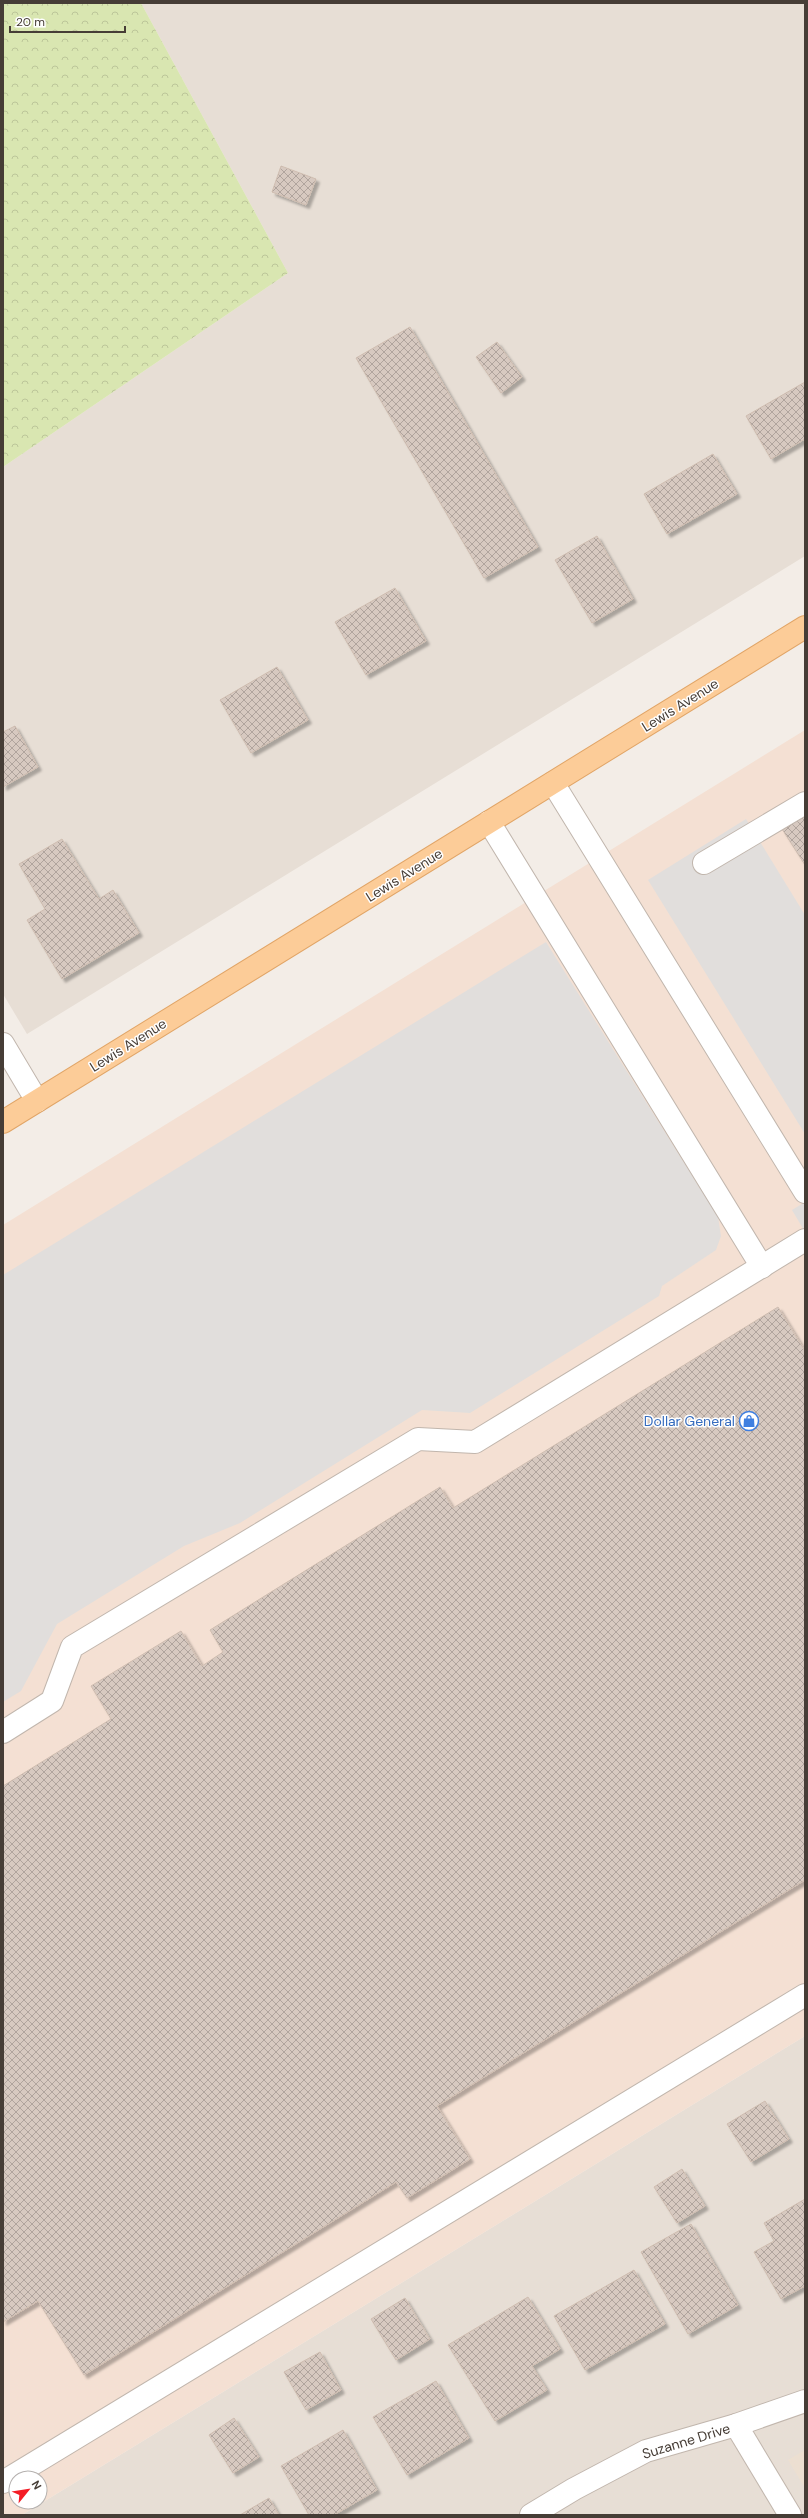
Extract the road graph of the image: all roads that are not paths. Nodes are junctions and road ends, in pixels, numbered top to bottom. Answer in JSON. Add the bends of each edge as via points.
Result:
{"nodes":[{"id":1,"x":805,"y":628,"type":"edge"},
{"id":2,"x":553,"y":783,"type":"junction"},
{"id":3,"x":805,"y":803,"type":"edge"},
{"id":4,"x":489,"y":822,"type":"junction"},
{"id":5,"x":704,"y":863,"type":"dead end"},
{"id":6,"x":3,"y":1044,"type":"edge"},
{"id":7,"x":37,"y":1101,"type":"junction"},
{"id":8,"x":3,"y":1122,"type":"edge"},
{"id":9,"x":805,"y":1192,"type":"edge"},
{"id":10,"x":805,"y":1240,"type":"edge"},
{"id":11,"x":762,"y":1267,"type":"junction"},
{"id":12,"x":3,"y":1732,"type":"edge"},
{"id":13,"x":805,"y":1995,"type":"edge"},
{"id":14,"x":805,"y":2401,"type":"edge"},
{"id":15,"x":736,"y":2425,"type":"junction"},
{"id":16,"x":3,"y":2482,"type":"edge"},
{"id":17,"x":531,"y":2515,"type":"edge"},
{"id":18,"x":790,"y":2515,"type":"edge"}],
"edges":[{"from":1,"to":2,"type":"main road","name":"Lewis Avenue"},
{"from":2,"to":4,"type":"main road","name":"Lewis Avenue"},
{"from":2,"to":9,"type":"street"},
{"from":3,"to":5,"type":"street"},
{"from":4,"to":7,"type":"main road","name":"Lewis Avenue"},
{"from":4,"to":11,"type":"street"},
{"from":6,"to":7,"type":"street"},
{"from":7,"to":8,"type":"main road","name":"Lewis Avenue"},
{"from":10,"to":11,"type":"street"},
{"from":11,"to":12,"type":"street","via":[[475,1442],[418,1439],[72,1647],[52,1701]]},
{"from":13,"to":16,"type":"street"},
{"from":14,"to":15,"type":"street","name":"Suzanne Drive"},
{"from":15,"to":17,"type":"street","name":"Suzanne Drive","via":[[646,2451]]},
{"from":15,"to":18,"type":"street"}]}
